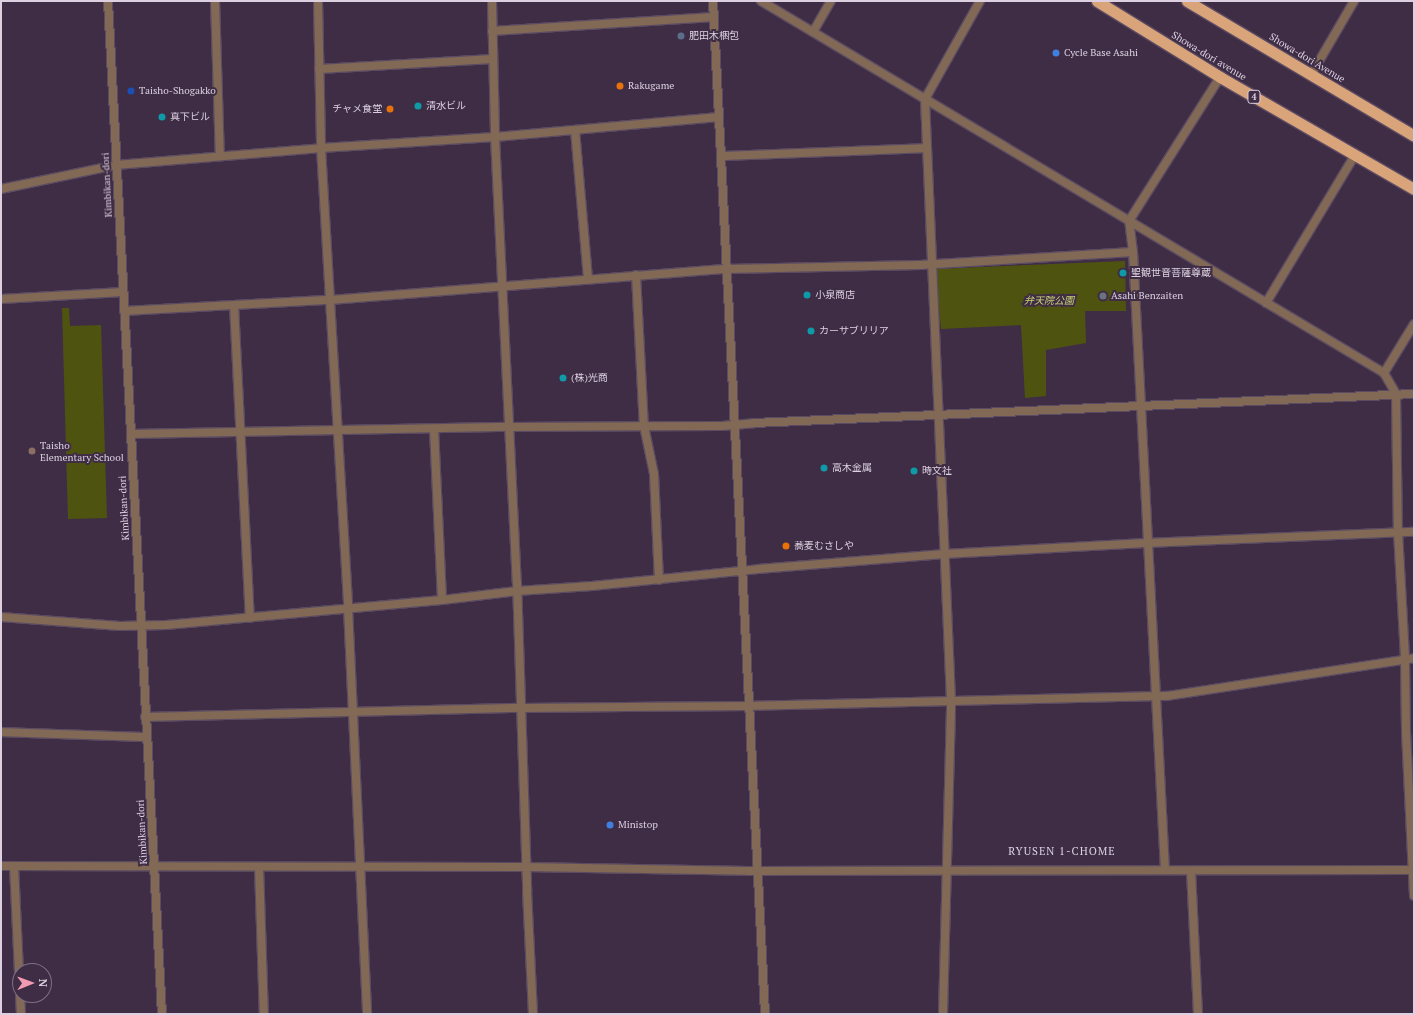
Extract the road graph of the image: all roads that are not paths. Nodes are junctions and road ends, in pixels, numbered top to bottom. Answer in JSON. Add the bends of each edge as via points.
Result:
{"nodes":[{"id":1,"x":108,"y":1,"type":"edge"},
{"id":2,"x":215,"y":1,"type":"edge"},
{"id":3,"x":318,"y":1,"type":"edge"},
{"id":4,"x":492,"y":1,"type":"edge"},
{"id":5,"x":713,"y":1,"type":"edge"},
{"id":6,"x":761,"y":1,"type":"edge"},
{"id":7,"x":831,"y":1,"type":"edge"},
{"id":8,"x":980,"y":1,"type":"edge"},
{"id":9,"x":1097,"y":1,"type":"edge"},
{"id":10,"x":1187,"y":1,"type":"edge"},
{"id":11,"x":1354,"y":1,"type":"edge"},
{"id":12,"x":714,"y":17,"type":"junction"},
{"id":13,"x":492,"y":31,"type":"junction"},
{"id":14,"x":813,"y":32,"type":"junction"},
{"id":15,"x":493,"y":59,"type":"junction"},
{"id":16,"x":319,"y":69,"type":"junction"},
{"id":17,"x":1311,"y":75,"type":"junction"},
{"id":18,"x":1220,"y":77,"type":"junction"},
{"id":19,"x":925,"y":99,"type":"junction"},
{"id":20,"x":719,"y":117,"type":"junction"},
{"id":21,"x":575,"y":130,"type":"junction"},
{"id":22,"x":1414,"y":136,"type":"edge"},
{"id":23,"x":495,"y":137,"type":"junction"},
{"id":24,"x":321,"y":148,"type":"junction"},
{"id":25,"x":926,"y":148,"type":"junction"},
{"id":26,"x":220,"y":156,"type":"junction"},
{"id":27,"x":721,"y":156,"type":"junction"},
{"id":28,"x":1355,"y":156,"type":"junction"},
{"id":29,"x":116,"y":165,"type":"junction"},
{"id":30,"x":1,"y":188,"type":"edge"},
{"id":31,"x":1414,"y":189,"type":"edge"},
{"id":32,"x":1129,"y":221,"type":"junction"},
{"id":33,"x":1133,"y":252,"type":"junction"},
{"id":34,"x":931,"y":264,"type":"junction"},
{"id":35,"x":727,"y":269,"type":"junction"},
{"id":36,"x":636,"y":275,"type":"junction"},
{"id":37,"x":588,"y":279,"type":"junction"},
{"id":38,"x":503,"y":285,"type":"junction"},
{"id":39,"x":123,"y":292,"type":"junction"},
{"id":40,"x":1,"y":299,"type":"edge"},
{"id":41,"x":330,"y":300,"type":"junction"},
{"id":42,"x":1266,"y":303,"type":"junction"},
{"id":43,"x":234,"y":305,"type":"junction"},
{"id":44,"x":124,"y":311,"type":"junction"},
{"id":45,"x":1414,"y":324,"type":"edge"},
{"id":46,"x":1384,"y":373,"type":"junction"},
{"id":47,"x":1396,"y":394,"type":"junction"},
{"id":48,"x":1414,"y":394,"type":"edge"},
{"id":49,"x":1141,"y":405,"type":"junction"},
{"id":50,"x":938,"y":416,"type":"junction"},
{"id":51,"x":644,"y":426,"type":"junction"},
{"id":52,"x":735,"y":426,"type":"junction"},
{"id":53,"x":510,"y":427,"type":"junction"},
{"id":54,"x":434,"y":429,"type":"junction"},
{"id":55,"x":337,"y":431,"type":"junction"},
{"id":56,"x":240,"y":432,"type":"junction"},
{"id":57,"x":131,"y":434,"type":"junction"},
{"id":58,"x":1398,"y":532,"type":"junction"},
{"id":59,"x":1414,"y":532,"type":"edge"},
{"id":60,"x":1146,"y":543,"type":"junction"},
{"id":61,"x":944,"y":554,"type":"junction"},
{"id":62,"x":742,"y":572,"type":"junction"},
{"id":63,"x":659,"y":580,"type":"junction"},
{"id":64,"x":517,"y":591,"type":"junction"},
{"id":65,"x":442,"y":600,"type":"junction"},
{"id":66,"x":348,"y":608,"type":"junction"},
{"id":67,"x":1,"y":617,"type":"edge"},
{"id":68,"x":250,"y":618,"type":"junction"},
{"id":69,"x":141,"y":625,"type":"junction"},
{"id":70,"x":1414,"y":658,"type":"edge"},
{"id":71,"x":1405,"y":659,"type":"junction"},
{"id":72,"x":1154,"y":697,"type":"junction"},
{"id":73,"x":951,"y":700,"type":"junction"},
{"id":74,"x":749,"y":706,"type":"junction"},
{"id":75,"x":522,"y":708,"type":"junction"},
{"id":76,"x":352,"y":711,"type":"junction"},
{"id":77,"x":145,"y":717,"type":"junction"},
{"id":78,"x":1,"y":732,"type":"edge"},
{"id":79,"x":147,"y":737,"type":"junction"},
{"id":80,"x":1,"y":866,"type":"edge"},
{"id":81,"x":14,"y":866,"type":"junction"},
{"id":82,"x":361,"y":866,"type":"junction"},
{"id":83,"x":154,"y":867,"type":"junction"},
{"id":84,"x":259,"y":867,"type":"junction"},
{"id":85,"x":526,"y":867,"type":"junction"},
{"id":86,"x":757,"y":870,"type":"junction"},
{"id":87,"x":948,"y":870,"type":"junction"},
{"id":88,"x":1165,"y":870,"type":"junction"},
{"id":89,"x":1191,"y":870,"type":"junction"},
{"id":90,"x":1414,"y":870,"type":"edge"},
{"id":91,"x":1414,"y":896,"type":"edge"},
{"id":92,"x":19,"y":963,"type":"edge"},
{"id":93,"x":20,"y":1003,"type":"edge"},
{"id":94,"x":21,"y":1014,"type":"edge"},
{"id":95,"x":162,"y":1014,"type":"edge"},
{"id":96,"x":264,"y":1014,"type":"edge"},
{"id":97,"x":368,"y":1014,"type":"edge"},
{"id":98,"x":533,"y":1014,"type":"edge"},
{"id":99,"x":765,"y":1014,"type":"edge"},
{"id":100,"x":943,"y":1014,"type":"edge"},
{"id":101,"x":1198,"y":1014,"type":"edge"}],
"edges":[{"from":1,"to":29,"type":"street","name":"Kimbikan-dori"},
{"from":2,"to":26,"type":"street"},
{"from":3,"to":16,"type":"street"},
{"from":4,"to":13,"type":"street"},
{"from":5,"to":12,"type":"street"},
{"from":6,"to":14,"type":"street"},
{"from":7,"to":14,"type":"street"},
{"from":8,"to":19,"type":"street"},
{"from":9,"to":18,"type":"highway","name":"Showa-dori avenue","number":"4"},
{"from":10,"to":17,"type":"highway","name":"Showa-dori Avenue"},
{"from":11,"to":17,"type":"street"},
{"from":12,"to":13,"type":"street"},
{"from":12,"to":20,"type":"street"},
{"from":13,"to":15,"type":"street"},
{"from":14,"to":19,"type":"street"},
{"from":15,"to":16,"type":"street"},
{"from":15,"to":23,"type":"street"},
{"from":16,"to":24,"type":"street"},
{"from":17,"to":22,"type":"highway","name":"Showa-dori Avenue"},
{"from":18,"to":28,"type":"highway","name":"Showa-dori avenue","number":"4"},
{"from":18,"to":32,"type":"street"},
{"from":19,"to":25,"type":"street"},
{"from":19,"to":32,"type":"street"},
{"from":20,"to":21,"type":"street"},
{"from":20,"to":27,"type":"street"},
{"from":21,"to":23,"type":"street"},
{"from":21,"to":37,"type":"street"},
{"from":23,"to":24,"type":"street"},
{"from":23,"to":38,"type":"street"},
{"from":24,"to":26,"type":"street"},
{"from":24,"to":41,"type":"street"},
{"from":25,"to":27,"type":"street"},
{"from":25,"to":34,"type":"street"},
{"from":26,"to":29,"type":"street"},
{"from":27,"to":35,"type":"street"},
{"from":28,"to":31,"type":"highway","name":"Showa-dori avenue","number":"4"},
{"from":28,"to":42,"type":"street"},
{"from":29,"to":30,"type":"street"},
{"from":29,"to":39,"type":"street","name":"Kimbikan-dori"},
{"from":32,"to":33,"type":"street"},
{"from":32,"to":42,"type":"street"},
{"from":33,"to":34,"type":"street"},
{"from":33,"to":49,"type":"street"},
{"from":34,"to":35,"type":"street"},
{"from":34,"to":50,"type":"street"},
{"from":35,"to":36,"type":"street"},
{"from":35,"to":52,"type":"street"},
{"from":36,"to":37,"type":"street"},
{"from":36,"to":51,"type":"street"},
{"from":37,"to":38,"type":"street"},
{"from":38,"to":41,"type":"street"},
{"from":38,"to":53,"type":"street"},
{"from":39,"to":40,"type":"street"},
{"from":39,"to":44,"type":"street","name":"Kimbikan-dori"},
{"from":41,"to":43,"type":"street"},
{"from":41,"to":55,"type":"street"},
{"from":42,"to":46,"type":"street"},
{"from":43,"to":44,"type":"street"},
{"from":43,"to":56,"type":"street"},
{"from":44,"to":57,"type":"street","name":"Kimbikan-dori"},
{"from":45,"to":46,"type":"street"},
{"from":46,"to":47,"type":"street"},
{"from":47,"to":48,"type":"street"},
{"from":47,"to":49,"type":"street"},
{"from":47,"to":58,"type":"street"},
{"from":49,"to":50,"type":"street"},
{"from":49,"to":60,"type":"street"},
{"from":50,"to":52,"type":"street","via":[[754,423]]},
{"from":50,"to":61,"type":"street"},
{"from":51,"to":52,"type":"street"},
{"from":51,"to":53,"type":"street"},
{"from":51,"to":63,"type":"street","via":[[654,474]]},
{"from":52,"to":62,"type":"street"},
{"from":53,"to":54,"type":"street"},
{"from":53,"to":64,"type":"street"},
{"from":54,"to":55,"type":"street"},
{"from":54,"to":65,"type":"street"},
{"from":55,"to":56,"type":"street"},
{"from":55,"to":66,"type":"street"},
{"from":56,"to":57,"type":"street"},
{"from":56,"to":68,"type":"street"},
{"from":57,"to":69,"type":"street","name":"Kimbikan-dori"},
{"from":58,"to":59,"type":"street"},
{"from":58,"to":60,"type":"street"},
{"from":58,"to":71,"type":"street"},
{"from":60,"to":61,"type":"street"},
{"from":60,"to":72,"type":"street"},
{"from":61,"to":62,"type":"street"},
{"from":61,"to":73,"type":"street"},
{"from":62,"to":63,"type":"street"},
{"from":62,"to":74,"type":"street"},
{"from":63,"to":64,"type":"street"},
{"from":64,"to":65,"type":"street"},
{"from":64,"to":75,"type":"street"},
{"from":65,"to":66,"type":"street"},
{"from":66,"to":68,"type":"street"},
{"from":66,"to":76,"type":"street"},
{"from":67,"to":69,"type":"street","via":[[120,626]]},
{"from":68,"to":69,"type":"street"},
{"from":69,"to":77,"type":"street","name":"Kimbikan-dori"},
{"from":70,"to":71,"type":"street"},
{"from":71,"to":72,"type":"street"},
{"from":71,"to":90,"type":"street","via":[[1406,732]]},
{"from":72,"to":73,"type":"street"},
{"from":72,"to":88,"type":"street"},
{"from":73,"to":74,"type":"street"},
{"from":73,"to":87,"type":"street"},
{"from":74,"to":75,"type":"street"},
{"from":74,"to":86,"type":"street"},
{"from":75,"to":76,"type":"street"},
{"from":75,"to":85,"type":"street"},
{"from":76,"to":77,"type":"street"},
{"from":76,"to":82,"type":"street"},
{"from":77,"to":79,"type":"street","name":"Kimbikan-dori"},
{"from":78,"to":79,"type":"street"},
{"from":79,"to":83,"type":"street","name":"Kimbikan-dori"},
{"from":80,"to":81,"type":"street"},
{"from":81,"to":83,"type":"street"},
{"from":81,"to":92,"type":"street"},
{"from":82,"to":84,"type":"street"},
{"from":82,"to":85,"type":"street"},
{"from":82,"to":97,"type":"street"},
{"from":83,"to":84,"type":"street"},
{"from":83,"to":95,"type":"street","name":"Kimbikan-dori"},
{"from":84,"to":96,"type":"street"},
{"from":85,"to":86,"type":"street"},
{"from":85,"to":98,"type":"street"},
{"from":86,"to":87,"type":"street"},
{"from":86,"to":99,"type":"street"},
{"from":87,"to":88,"type":"street"},
{"from":87,"to":100,"type":"street"},
{"from":88,"to":89,"type":"street"},
{"from":89,"to":90,"type":"street"},
{"from":89,"to":101,"type":"street"},
{"from":90,"to":91,"type":"street"},
{"from":93,"to":94,"type":"street"}]}
